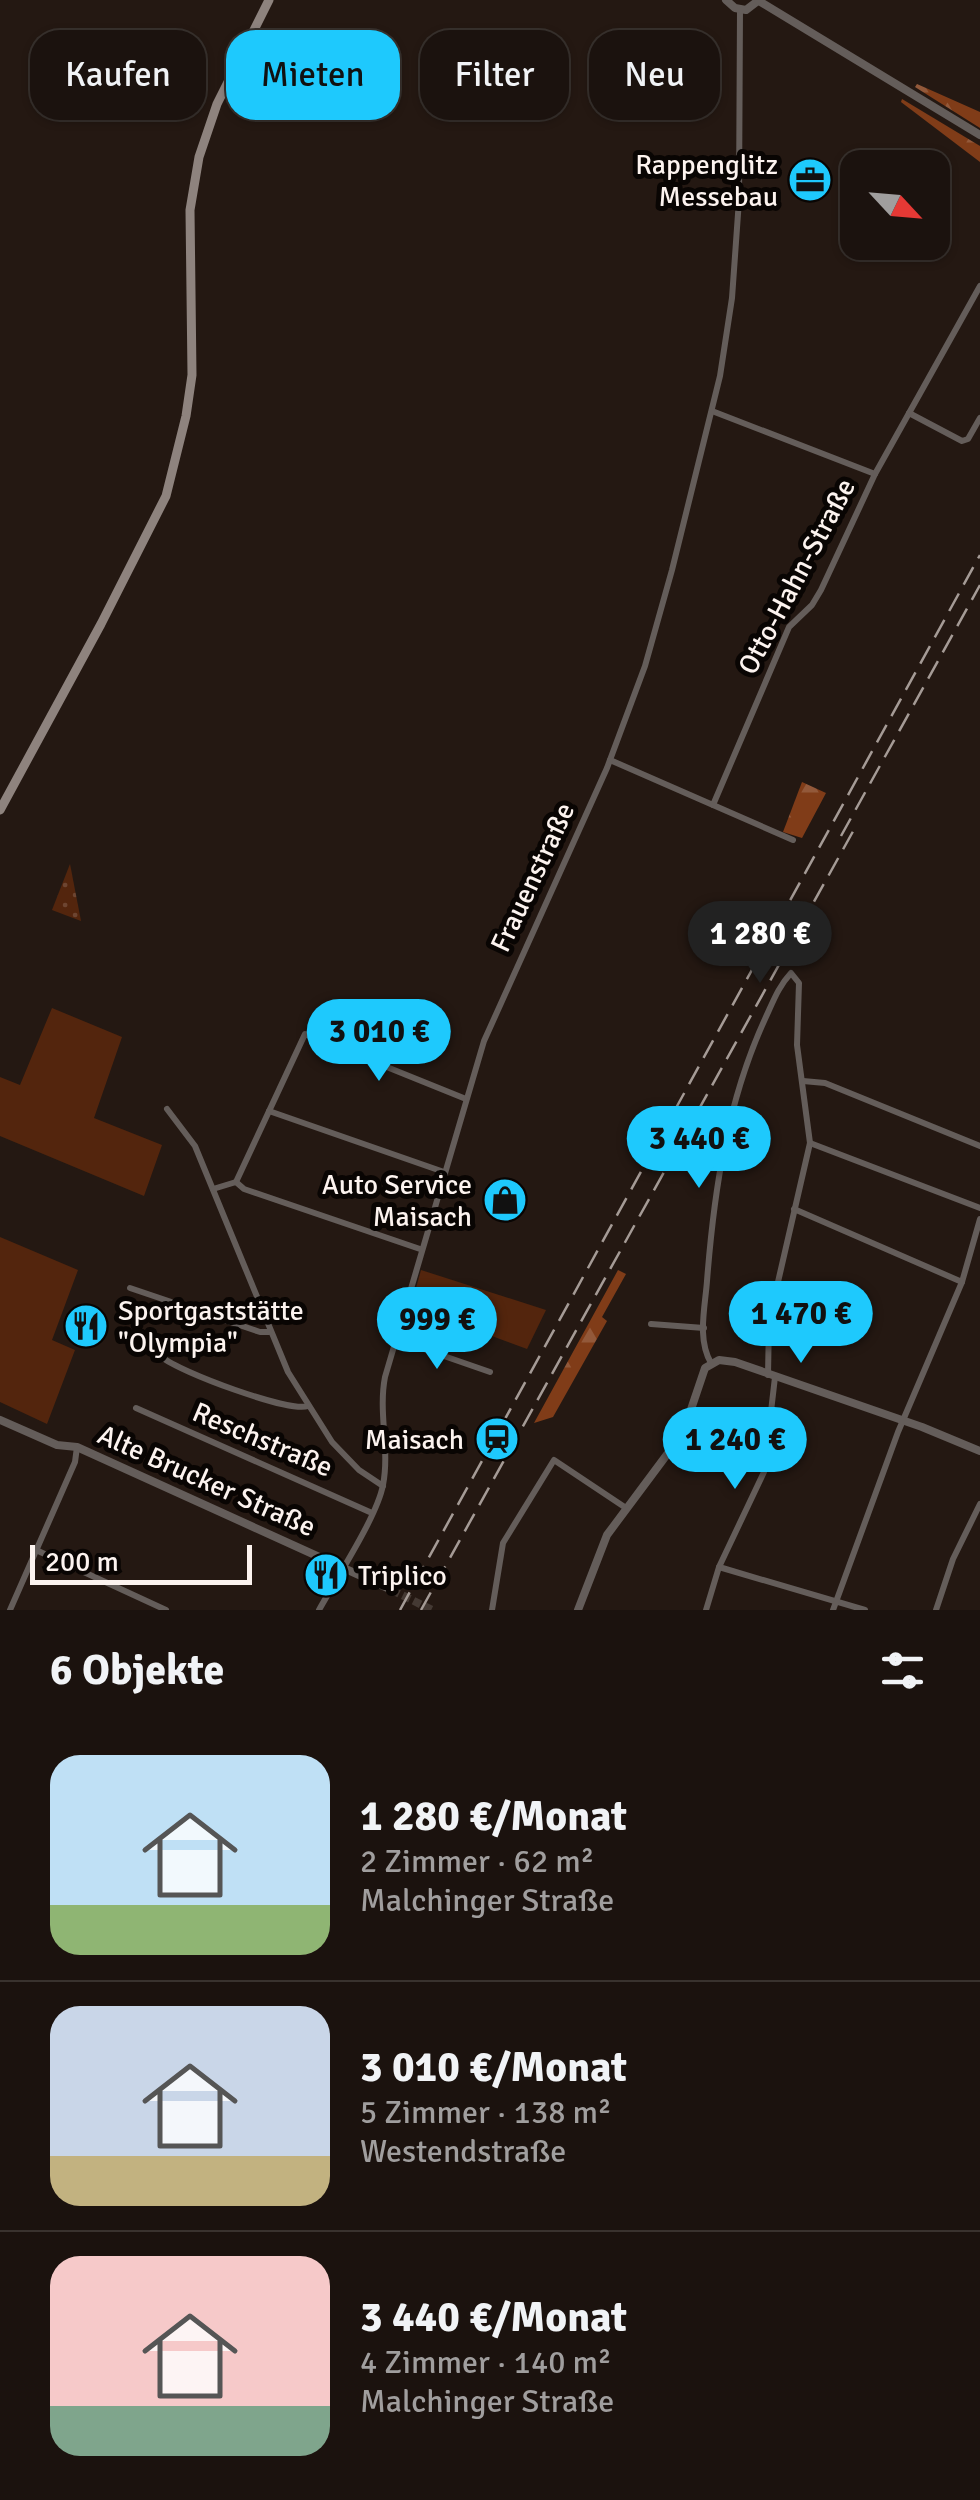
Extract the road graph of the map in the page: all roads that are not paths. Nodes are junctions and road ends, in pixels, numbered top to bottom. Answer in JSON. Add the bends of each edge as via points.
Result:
{"nodes":[{"id":1,"x":268,"y":0,"type":"edge"},
{"id":2,"x":726,"y":0,"type":"edge"},
{"id":3,"x":759,"y":0,"type":"edge"},
{"id":4,"x":740,"y":10,"type":"junction"},
{"id":5,"x":980,"y":135,"type":"edge"},
{"id":6,"x":980,"y":286,"type":"edge"},
{"id":7,"x":712,"y":410,"type":"junction"},
{"id":8,"x":909,"y":413,"type":"junction"},
{"id":9,"x":980,"y":418,"type":"edge"},
{"id":10,"x":875,"y":474,"type":"junction"},
{"id":11,"x":610,"y":760,"type":"junction"},
{"id":12,"x":713,"y":805,"type":"junction"},
{"id":13,"x":0,"y":810,"type":"edge"},
{"id":14,"x":792,"y":840,"type":"dead end"},
{"id":15,"x":803,"y":1081,"type":"junction"},
{"id":16,"x":466,"y":1099,"type":"junction"},
{"id":17,"x":167,"y":1109,"type":"dead end"},
{"id":18,"x":269,"y":1111,"type":"junction"},
{"id":19,"x":810,"y":1143,"type":"junction"},
{"id":20,"x":980,"y":1146,"type":"edge"},
{"id":21,"x":444,"y":1172,"type":"junction"},
{"id":22,"x":236,"y":1182,"type":"junction"},
{"id":23,"x":213,"y":1188,"type":"junction"},
{"id":24,"x":794,"y":1208,"type":"junction"},
{"id":25,"x":980,"y":1208,"type":"edge"},
{"id":26,"x":980,"y":1219,"type":"edge"},
{"id":27,"x":420,"y":1249,"type":"junction"},
{"id":28,"x":962,"y":1282,"type":"junction"},
{"id":29,"x":130,"y":1288,"type":"dead end"},
{"id":30,"x":650,"y":1324,"type":"dead end"},
{"id":31,"x":704,"y":1328,"type":"junction"},
{"id":32,"x":270,"y":1332,"type":"junction"},
{"id":33,"x":395,"y":1339,"type":"junction"},
{"id":34,"x":162,"y":1357,"type":"dead end"},
{"id":35,"x":710,"y":1364,"type":"junction"},
{"id":36,"x":490,"y":1372,"type":"dead end"},
{"id":37,"x":772,"y":1376,"type":"junction"},
{"id":38,"x":308,"y":1406,"type":"junction"},
{"id":39,"x":136,"y":1408,"type":"dead end"},
{"id":40,"x":0,"y":1420,"type":"edge"},
{"id":41,"x":904,"y":1421,"type":"junction"},
{"id":42,"x":78,"y":1448,"type":"junction"},
{"id":43,"x":980,"y":1452,"type":"edge"},
{"id":44,"x":382,"y":1486,"type":"junction"},
{"id":45,"x":980,"y":1504,"type":"edge"},
{"id":46,"x":626,"y":1508,"type":"junction"},
{"id":47,"x":372,"y":1513,"type":"junction"},
{"id":48,"x":36,"y":1550,"type":"junction"},
{"id":49,"x":343,"y":1566,"type":"junction"},
{"id":50,"x":718,"y":1568,"type":"junction"},
{"id":51,"x":392,"y":1590,"type":"tunnel mouth"},
{"id":52,"x":835,"y":1606,"type":"edge"},
{"id":53,"x":10,"y":1610,"type":"edge"},
{"id":54,"x":166,"y":1610,"type":"edge"},
{"id":55,"x":319,"y":1610,"type":"edge"},
{"id":56,"x":492,"y":1610,"type":"edge"},
{"id":57,"x":578,"y":1610,"type":"edge"},
{"id":58,"x":706,"y":1610,"type":"edge"},
{"id":59,"x":865,"y":1610,"type":"edge"},
{"id":60,"x":936,"y":1610,"type":"edge"}],
"edges":[{"from":1,"to":13,"type":"main road","via":[[200,153],[190,210],[192,375],[166,496]]},
{"from":2,"to":4,"type":"street"},
{"from":3,"to":4,"type":"street"},
{"from":3,"to":5,"type":"street"},
{"from":4,"to":7,"type":"street","name":"Frauenstraße","via":[[739,200],[732,298]]},
{"from":6,"to":8,"type":"street"},
{"from":7,"to":10,"type":"street","name":"Otto-Hahn-Straße"},
{"from":7,"to":11,"type":"street","name":"Frauenstraße","via":[[652,644]]},
{"from":8,"to":9,"type":"street","via":[[962,441]]},
{"from":8,"to":10,"type":"street"},
{"from":10,"to":12,"type":"street","name":"Otto-Hahn-Straße","via":[[821,590],[789,627]]},
{"from":11,"to":12,"type":"street"},
{"from":11,"to":16,"type":"street","name":"Frauenstraße","via":[[502,997]]},
{"from":12,"to":14,"type":"street"},
{"from":15,"to":19,"type":"street"},
{"from":15,"to":20,"type":"street"},
{"from":15,"to":31,"type":"street","via":[[796,1045],[799,982],[791,973],[738,1085],[710,1234]]},
{"from":16,"to":18,"type":"street","via":[[304,1034]]},
{"from":16,"to":21,"type":"street","name":"Frauenstraße"},
{"from":17,"to":23,"type":"street","via":[[195,1146]]},
{"from":18,"to":21,"type":"street"},
{"from":18,"to":22,"type":"street"},
{"from":19,"to":24,"type":"street"},
{"from":19,"to":25,"type":"street"},
{"from":21,"to":27,"type":"street","name":"Frauenstraße"},
{"from":22,"to":23,"type":"street"},
{"from":22,"to":27,"type":"street"},
{"from":23,"to":32,"type":"street"},
{"from":24,"to":28,"type":"street"},
{"from":24,"to":37,"type":"street","via":[[769,1320]]},
{"from":26,"to":28,"type":"street"},
{"from":27,"to":33,"type":"street","name":"Frauenstraße"},
{"from":28,"to":41,"type":"street"},
{"from":29,"to":32,"type":"street"},
{"from":30,"to":31,"type":"street"},
{"from":31,"to":35,"type":"street","via":[[702,1349]]},
{"from":32,"to":38,"type":"street"},
{"from":33,"to":36,"type":"street"},
{"from":33,"to":44,"type":"street","name":"Frauenstraße","via":[[381,1410]]},
{"from":34,"to":38,"type":"street","via":[[298,1410]]},
{"from":35,"to":37,"type":"street","via":[[726,1360]]},
{"from":35,"to":46,"type":"street","via":[[699,1377],[676,1447]]},
{"from":37,"to":41,"type":"street"},
{"from":37,"to":50,"type":"street","via":[[764,1472]]},
{"from":38,"to":44,"type":"street","via":[[332,1442]]},
{"from":39,"to":47,"type":"street","name":"Reschstraße"},
{"from":40,"to":42,"type":"street","name":"Alte Brucker Straße"},
{"from":41,"to":43,"type":"street"},
{"from":41,"to":52,"type":"street"},
{"from":42,"to":48,"type":"street"},
{"from":42,"to":49,"type":"street","name":"Alte Brucker Straße"},
{"from":44,"to":47,"type":"street","name":"Frauenstraße"},
{"from":45,"to":60,"type":"street"},
{"from":46,"to":56,"type":"street","via":[[554,1460],[502,1543]]},
{"from":46,"to":57,"type":"street","via":[[607,1535]]},
{"from":47,"to":49,"type":"street","name":"Frauenstraße"},
{"from":48,"to":53,"type":"street"},
{"from":48,"to":54,"type":"street"},
{"from":49,"to":51,"type":"street","name":"Alte Brucker Straße"},
{"from":49,"to":55,"type":"street","name":"Frauenstraße"},
{"from":50,"to":52,"type":"street"},
{"from":50,"to":58,"type":"street"},
{"from":52,"to":59,"type":"street"}]}
